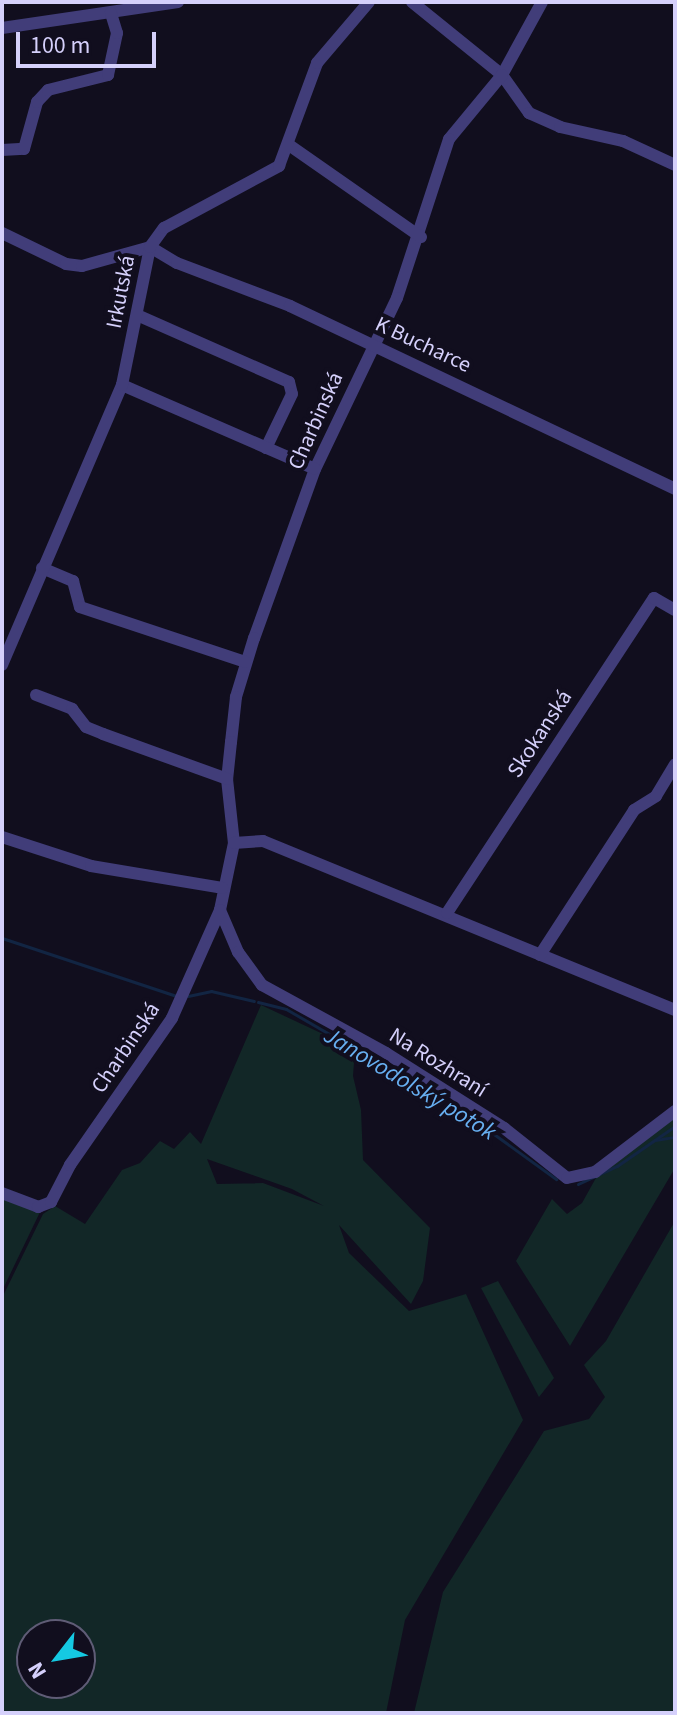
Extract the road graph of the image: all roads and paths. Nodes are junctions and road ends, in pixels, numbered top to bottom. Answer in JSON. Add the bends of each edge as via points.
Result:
{"nodes":[{"id":1,"x":178,"y":2,"type":"edge"},
{"id":2,"x":369,"y":2,"type":"edge"},
{"id":3,"x":412,"y":2,"type":"edge"},
{"id":4,"x":542,"y":2,"type":"edge"},
{"id":5,"x":111,"y":13,"type":"junction"},
{"id":6,"x":2,"y":28,"type":"edge"},
{"id":7,"x":502,"y":75,"type":"junction"},
{"id":8,"x":289,"y":145,"type":"junction"},
{"id":9,"x":2,"y":150,"type":"edge"},
{"id":10,"x":675,"y":165,"type":"edge"},
{"id":11,"x":2,"y":233,"type":"edge"},
{"id":12,"x":421,"y":237,"type":"junction"},
{"id":13,"x":150,"y":247,"type":"junction"},
{"id":14,"x":137,"y":315,"type":"junction"},
{"id":15,"x":377,"y":346,"type":"junction"},
{"id":16,"x":122,"y":385,"type":"junction"},
{"id":17,"x":266,"y":448,"type":"junction"},
{"id":18,"x":315,"y":469,"type":"junction"},
{"id":19,"x":675,"y":489,"type":"edge"},
{"id":20,"x":42,"y":568,"type":"junction"},
{"id":21,"x":675,"y":610,"type":"edge"},
{"id":22,"x":245,"y":662,"type":"junction"},
{"id":23,"x":2,"y":665,"type":"edge"},
{"id":24,"x":36,"y":695,"type":"dead end"},
{"id":25,"x":675,"y":764,"type":"edge"},
{"id":26,"x":227,"y":779,"type":"junction"},
{"id":27,"x":2,"y":837,"type":"edge"},
{"id":28,"x":234,"y":843,"type":"junction"},
{"id":29,"x":222,"y":888,"type":"junction"},
{"id":30,"x":220,"y":910,"type":"junction"},
{"id":31,"x":447,"y":913,"type":"junction"},
{"id":32,"x":540,"y":955,"type":"junction"},
{"id":33,"x":675,"y":1010,"type":"edge"},
{"id":34,"x":675,"y":1111,"type":"edge"},
{"id":35,"x":2,"y":1193,"type":"edge"}],
"edges":[{"from":1,"to":5,"type":"street"},
{"from":2,"to":8,"type":"street","name":"Irkutská","via":[[317,63]]},
{"from":3,"to":7,"type":"street"},
{"from":4,"to":7,"type":"street","name":"Charbinská"},
{"from":5,"to":6,"type":"street"},
{"from":5,"to":9,"type":"street","via":[[117,33],[108,75],[48,90],[37,102],[24,149]]},
{"from":7,"to":10,"type":"street","via":[[517,102],[544,122],[623,141]]},
{"from":7,"to":12,"type":"street","name":"Charbinská","via":[[449,139]]},
{"from":8,"to":12,"type":"street"},
{"from":8,"to":13,"type":"street","name":"Irkutská","via":[[279,166],[164,228]]},
{"from":11,"to":13,"type":"street","via":[[74,265]]},
{"from":12,"to":15,"type":"street","name":"Charbinská"},
{"from":13,"to":14,"type":"street","name":"Irkutská"},
{"from":13,"to":15,"type":"street","name":"K Bucharce"},
{"from":14,"to":16,"type":"street","name":"Irkutská"},
{"from":14,"to":17,"type":"street","via":[[289,382],[292,394]]},
{"from":15,"to":18,"type":"street","name":"Charbinská","via":[[351,385]]},
{"from":15,"to":19,"type":"street","name":"K Bucharce"},
{"from":16,"to":17,"type":"street"},
{"from":16,"to":20,"type":"street","name":"Irkutská"},
{"from":17,"to":18,"type":"street"},
{"from":18,"to":22,"type":"street","name":"Charbinská"},
{"from":20,"to":22,"type":"street","via":[[73,581],[80,607]]},
{"from":20,"to":23,"type":"street","name":"Irkutská"},
{"from":21,"to":31,"type":"street","name":"Skokanská","via":[[654,598]]},
{"from":22,"to":26,"type":"street","name":"Charbinská"},
{"from":24,"to":26,"type":"street","via":[[72,709],[86,727]]},
{"from":25,"to":32,"type":"street","via":[[656,796],[634,810]]},
{"from":26,"to":28,"type":"street","name":"Charbinská"},
{"from":27,"to":29,"type":"street","via":[[91,866]]},
{"from":28,"to":29,"type":"street","name":"Charbinská"},
{"from":28,"to":31,"type":"street","via":[[263,841]]},
{"from":29,"to":30,"type":"street","name":"Na Rozhraní"},
{"from":30,"to":34,"type":"street","name":"Na Rozhraní","via":[[238,952],[262,985],[386,1053],[504,1128],[567,1178],[595,1172]]},
{"from":30,"to":35,"type":"street","name":"Charbinská","via":[[172,1018],[70,1165],[51,1202],[38,1207]]},
{"from":31,"to":32,"type":"street"},
{"from":32,"to":33,"type":"street"}]}
